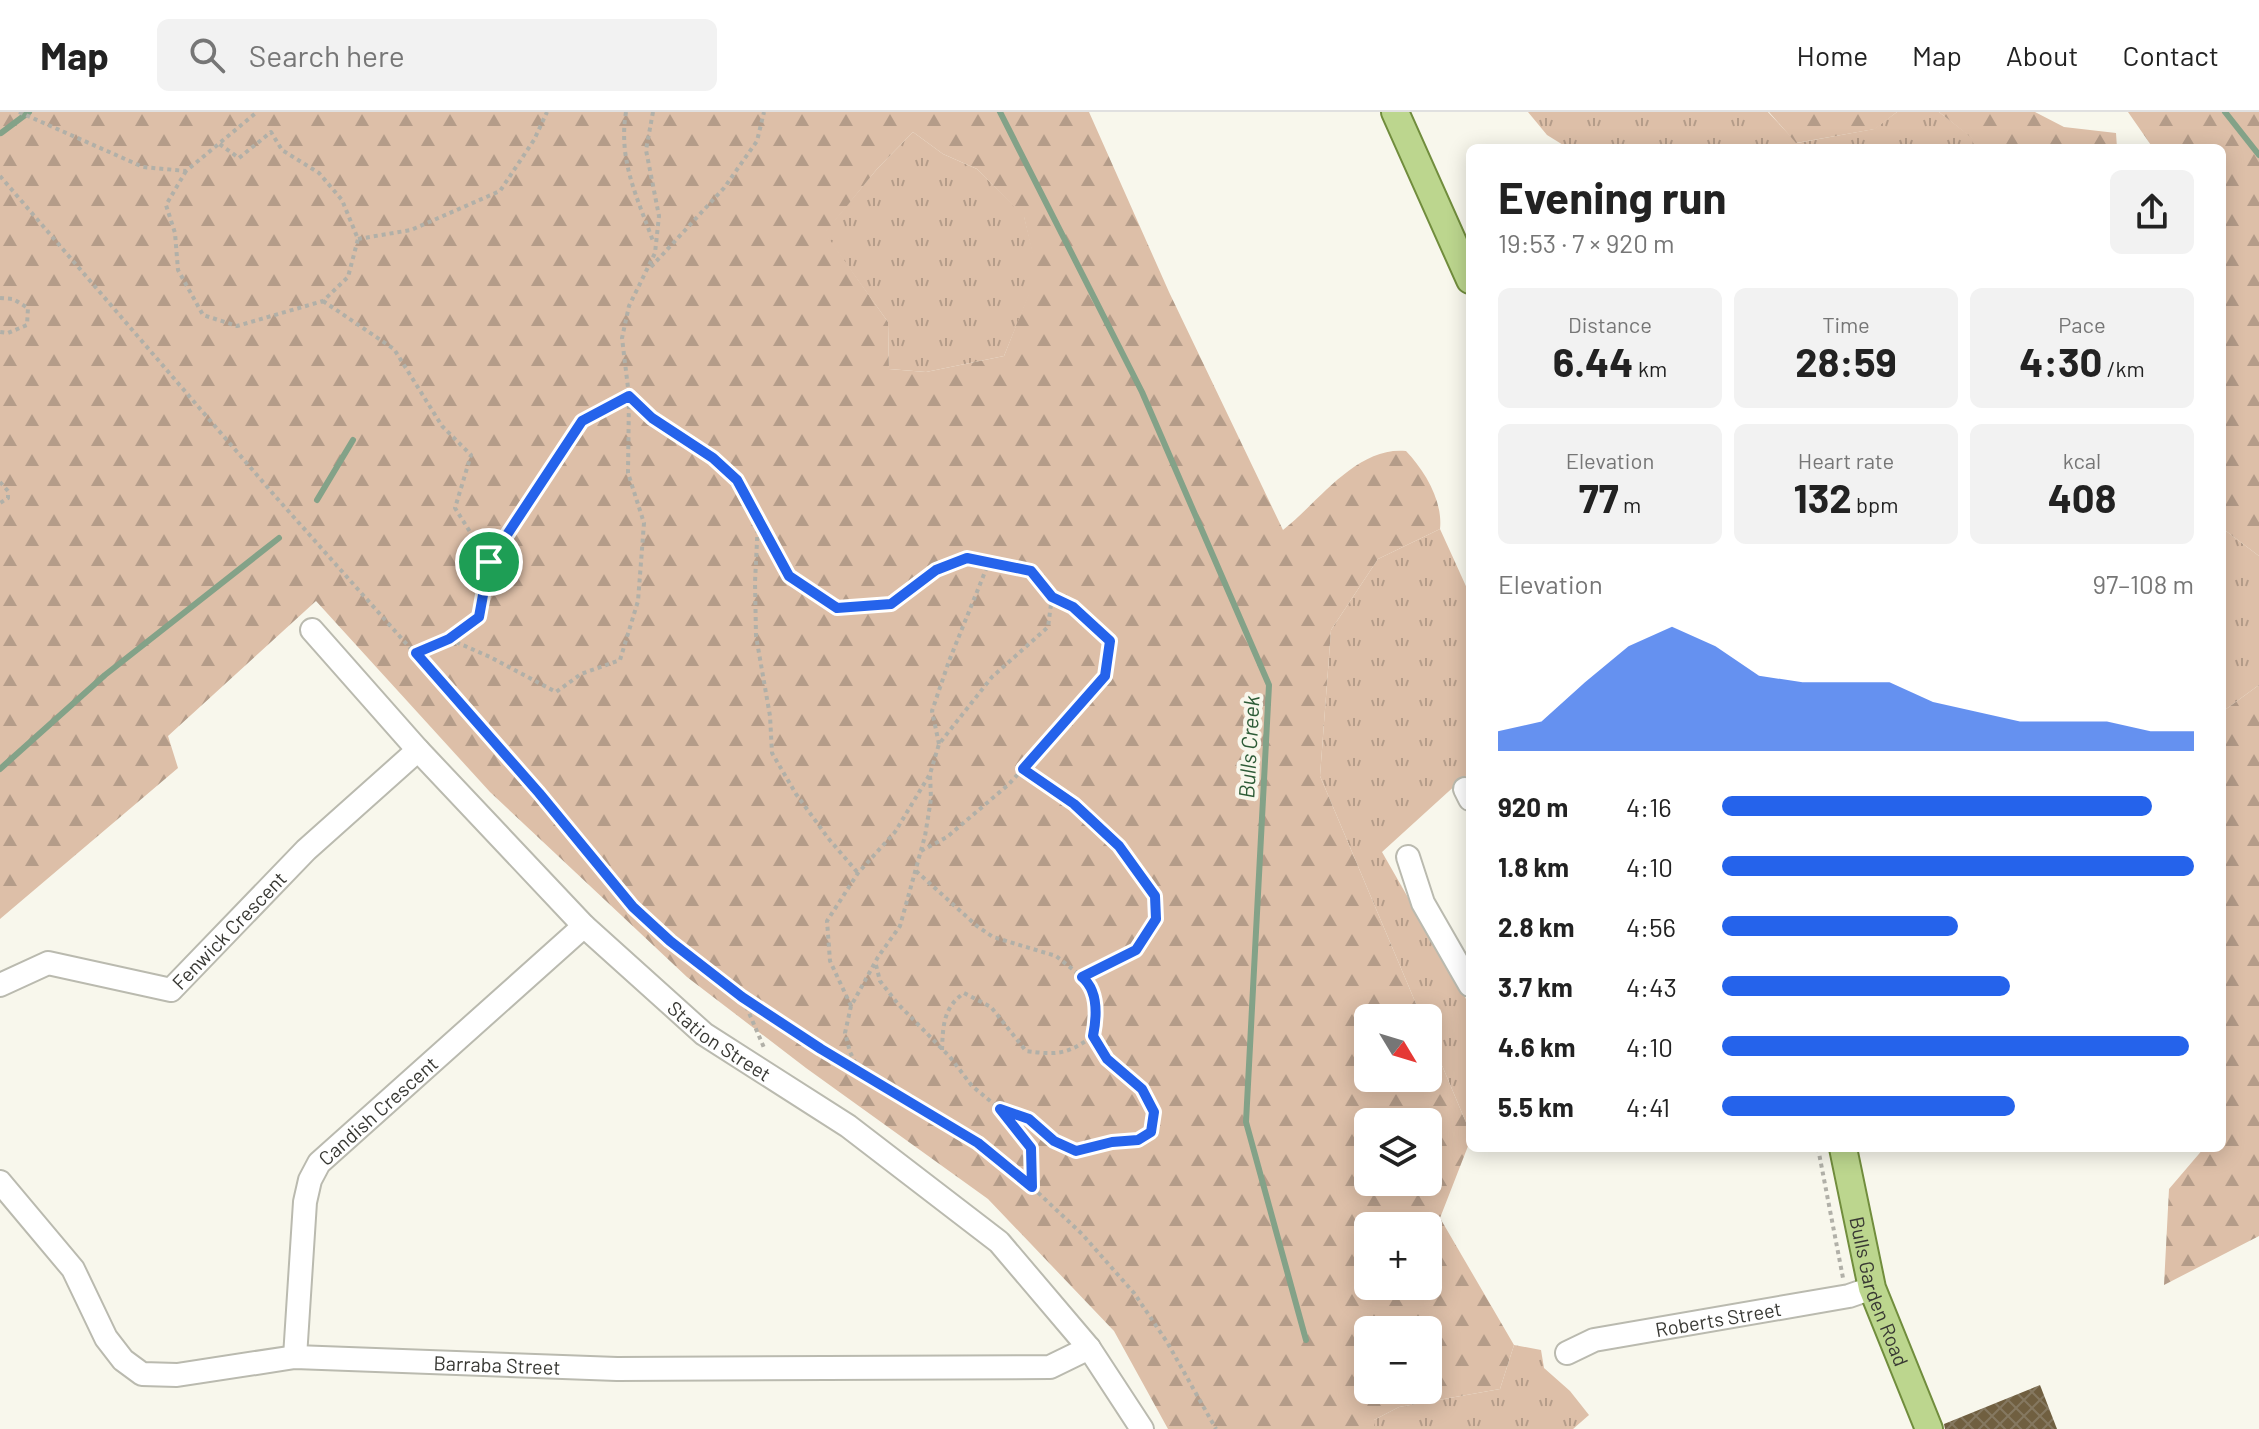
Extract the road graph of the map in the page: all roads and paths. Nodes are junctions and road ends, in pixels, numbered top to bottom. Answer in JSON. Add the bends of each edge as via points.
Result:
{"nodes":[{"id":1,"x":19,"y":112,"type":"edge"},
{"id":2,"x":257,"y":112,"type":"edge"},
{"id":3,"x":547,"y":112,"type":"edge"},
{"id":4,"x":626,"y":112,"type":"edge"},
{"id":5,"x":653,"y":112,"type":"edge"},
{"id":6,"x":764,"y":112,"type":"edge"},
{"id":7,"x":1395,"y":112,"type":"edge"},
{"id":8,"x":218,"y":143,"type":"junction"},
{"id":9,"x":186,"y":171,"type":"junction"},
{"id":10,"x":0,"y":176,"type":"edge"},
{"id":11,"x":358,"y":239,"type":"junction"},
{"id":12,"x":654,"y":243,"type":"junction"},
{"id":13,"x":649,"y":269,"type":"junction"},
{"id":14,"x":1466,"y":271,"type":"edge"},
{"id":15,"x":0,"y":298,"type":"edge"},
{"id":16,"x":323,"y":301,"type":"junction"},
{"id":17,"x":0,"y":332,"type":"edge"},
{"id":18,"x":629,"y":396,"type":"junction"},
{"id":19,"x":0,"y":482,"type":"edge"},
{"id":20,"x":0,"y":503,"type":"edge"},
{"id":21,"x":758,"y":519,"type":"junction"},
{"id":22,"x":990,"y":561,"type":"junction"},
{"id":23,"x":489,"y":562,"type":"junction"},
{"id":24,"x":1052,"y":597,"type":"junction"},
{"id":25,"x":312,"y":630,"type":"dead end"},
{"id":26,"x":449,"y":639,"type":"junction"},
{"id":27,"x":416,"y":653,"type":"junction"},
{"id":28,"x":939,"y":744,"type":"junction"},
{"id":29,"x":418,"y":750,"type":"junction"},
{"id":30,"x":1023,"y":769,"type":"junction"},
{"id":31,"x":930,"y":774,"type":"junction"},
{"id":32,"x":921,"y":851,"type":"junction"},
{"id":33,"x":1408,"y":857,"type":"dead end"},
{"id":34,"x":916,"y":871,"type":"junction"},
{"id":35,"x":858,"y":873,"type":"junction"},
{"id":36,"x":584,"y":926,"type":"junction"},
{"id":37,"x":875,"y":962,"type":"junction"},
{"id":38,"x":1082,"y":977,"type":"junction"},
{"id":39,"x":1466,"y":978,"type":"edge"},
{"id":40,"x":0,"y":985,"type":"edge"},
{"id":41,"x":742,"y":997,"type":"junction"},
{"id":42,"x":851,"y":1006,"type":"junction"},
{"id":43,"x":1093,"y":1036,"type":"junction"},
{"id":44,"x":942,"y":1050,"type":"junction"},
{"id":45,"x":860,"y":1073,"type":"junction"},
{"id":46,"x":771,"y":1078,"type":"junction"},
{"id":47,"x":1000,"y":1109,"type":"junction"},
{"id":48,"x":1819,"y":1152,"type":"edge"},
{"id":49,"x":1844,"y":1152,"type":"edge"},
{"id":50,"x":0,"y":1182,"type":"edge"},
{"id":51,"x":1032,"y":1187,"type":"junction"},
{"id":52,"x":1844,"y":1280,"type":"dead end"},
{"id":53,"x":1872,"y":1288,"type":"junction"},
{"id":54,"x":1089,"y":1348,"type":"junction"},
{"id":55,"x":1567,"y":1353,"type":"dead end"},
{"id":56,"x":295,"y":1357,"type":"junction"},
{"id":57,"x":1142,"y":1429,"type":"edge"},
{"id":58,"x":1216,"y":1429,"type":"edge"},
{"id":59,"x":1929,"y":1429,"type":"edge"}],
"edges":[{"from":1,"to":9,"type":"path","via":[[143,167]]},
{"from":2,"to":8,"type":"path"},
{"from":3,"to":11,"type":"path","via":[[500,191],[411,230]]},
{"from":4,"to":12,"type":"path","via":[[625,162]]},
{"from":5,"to":12,"type":"path","via":[[646,150],[659,216]]},
{"from":6,"to":13,"type":"path","via":[[757,141],[724,188]]},
{"from":7,"to":14,"type":"main road"},
{"from":8,"to":9,"type":"path"},
{"from":8,"to":11,"type":"path","via":[[239,158],[271,132],[282,150],[319,173],[342,200]]},
{"from":9,"to":16,"type":"path","via":[[166,205],[178,270],[203,315],[237,326]]},
{"from":10,"to":27,"type":"path"},
{"from":11,"to":16,"type":"path","via":[[348,277]]},
{"from":12,"to":13,"type":"path"},
{"from":13,"to":18,"type":"path","via":[[629,306],[622,338]]},
{"from":15,"to":17,"type":"path","via":[[28,308],[27,325]]},
{"from":16,"to":23,"type":"path","via":[[394,349],[442,426],[471,455],[455,508]]},
{"from":18,"to":21,"type":"path","via":[[737,480]]},
{"from":18,"to":23,"type":"path","via":[[582,421]]},
{"from":18,"to":26,"type":"path","via":[[628,473],[644,523],[638,601],[620,660],[581,674],[556,692]]},
{"from":19,"to":20,"type":"path","via":[[8,498]]},
{"from":21,"to":22,"type":"path","via":[[789,576],[837,608],[891,604],[936,570],[967,558]]},
{"from":21,"to":35,"type":"path","via":[[756,636],[772,753],[796,794]]},
{"from":22,"to":24,"type":"path","via":[[1031,571]]},
{"from":22,"to":28,"type":"path","via":[[932,711]]},
{"from":23,"to":26,"type":"path","via":[[479,617]]},
{"from":24,"to":28,"type":"path","via":[[1048,627],[992,677]]},
{"from":24,"to":30,"type":"path","via":[[1073,607],[1110,641],[1105,676]]},
{"from":25,"to":29,"type":"street","name":"Station Street"},
{"from":26,"to":27,"type":"path"},
{"from":27,"to":41,"type":"path","via":[[633,907]]},
{"from":28,"to":31,"type":"path"},
{"from":29,"to":36,"type":"street","name":"Station Street"},
{"from":29,"to":40,"type":"street","name":"Fenwick Crescent","via":[[306,850],[171,990],[48,963]]},
{"from":30,"to":32,"type":"path","via":[[947,837]]},
{"from":30,"to":38,"type":"path","via":[[1074,804],[1119,846],[1155,896],[1156,919],[1136,950]]},
{"from":31,"to":32,"type":"path"},
{"from":31,"to":35,"type":"path","via":[[895,832]]},
{"from":32,"to":34,"type":"path"},
{"from":33,"to":39,"type":"street","via":[[1423,903]]},
{"from":34,"to":37,"type":"path","via":[[900,926]]},
{"from":34,"to":38,"type":"path","via":[[993,937],[1056,956]]},
{"from":35,"to":42,"type":"path","via":[[827,921],[830,961]]},
{"from":36,"to":46,"type":"street","name":"Station Street","via":[[704,1034]]},
{"from":36,"to":56,"type":"street","name":"Candish Crescent","via":[[319,1163],[305,1202]]},
{"from":37,"to":42,"type":"path"},
{"from":37,"to":44,"type":"path","via":[[880,981]]},
{"from":38,"to":43,"type":"path","via":[[1090,983],[1097,1012]]},
{"from":41,"to":45,"type":"path"},
{"from":41,"to":46,"type":"path","via":[[764,1043]]},
{"from":42,"to":45,"type":"path","via":[[845,1033]]},
{"from":43,"to":44,"type":"path","via":[[1055,1055],[1026,1051],[991,1007],[964,993],[944,1017]]},
{"from":43,"to":47,"type":"path","via":[[1107,1059],[1142,1089],[1154,1112],[1151,1132],[1138,1140],[1076,1151],[1054,1141],[1029,1119]]},
{"from":44,"to":47,"type":"path"},
{"from":45,"to":51,"type":"path","via":[[978,1143]]},
{"from":46,"to":54,"type":"street","name":"Station Street","via":[[848,1126],[999,1242]]},
{"from":47,"to":51,"type":"path","via":[[1031,1148]]},
{"from":48,"to":52,"type":"path"},
{"from":49,"to":53,"type":"main road","name":"Bulls Garden Road"},
{"from":50,"to":56,"type":"street","name":"Barraba Street","via":[[73,1269],[106,1338],[142,1374],[177,1375]]},
{"from":51,"to":58,"type":"path","via":[[1134,1293]]},
{"from":53,"to":55,"type":"street","name":"Roberts Street","via":[[1594,1340]]},
{"from":53,"to":59,"type":"main road","name":"Bulls Garden Road"},
{"from":54,"to":56,"type":"street","name":"Barraba Street","via":[[1050,1367],[617,1369]]},
{"from":54,"to":57,"type":"street","name":"Station Street"}]}
